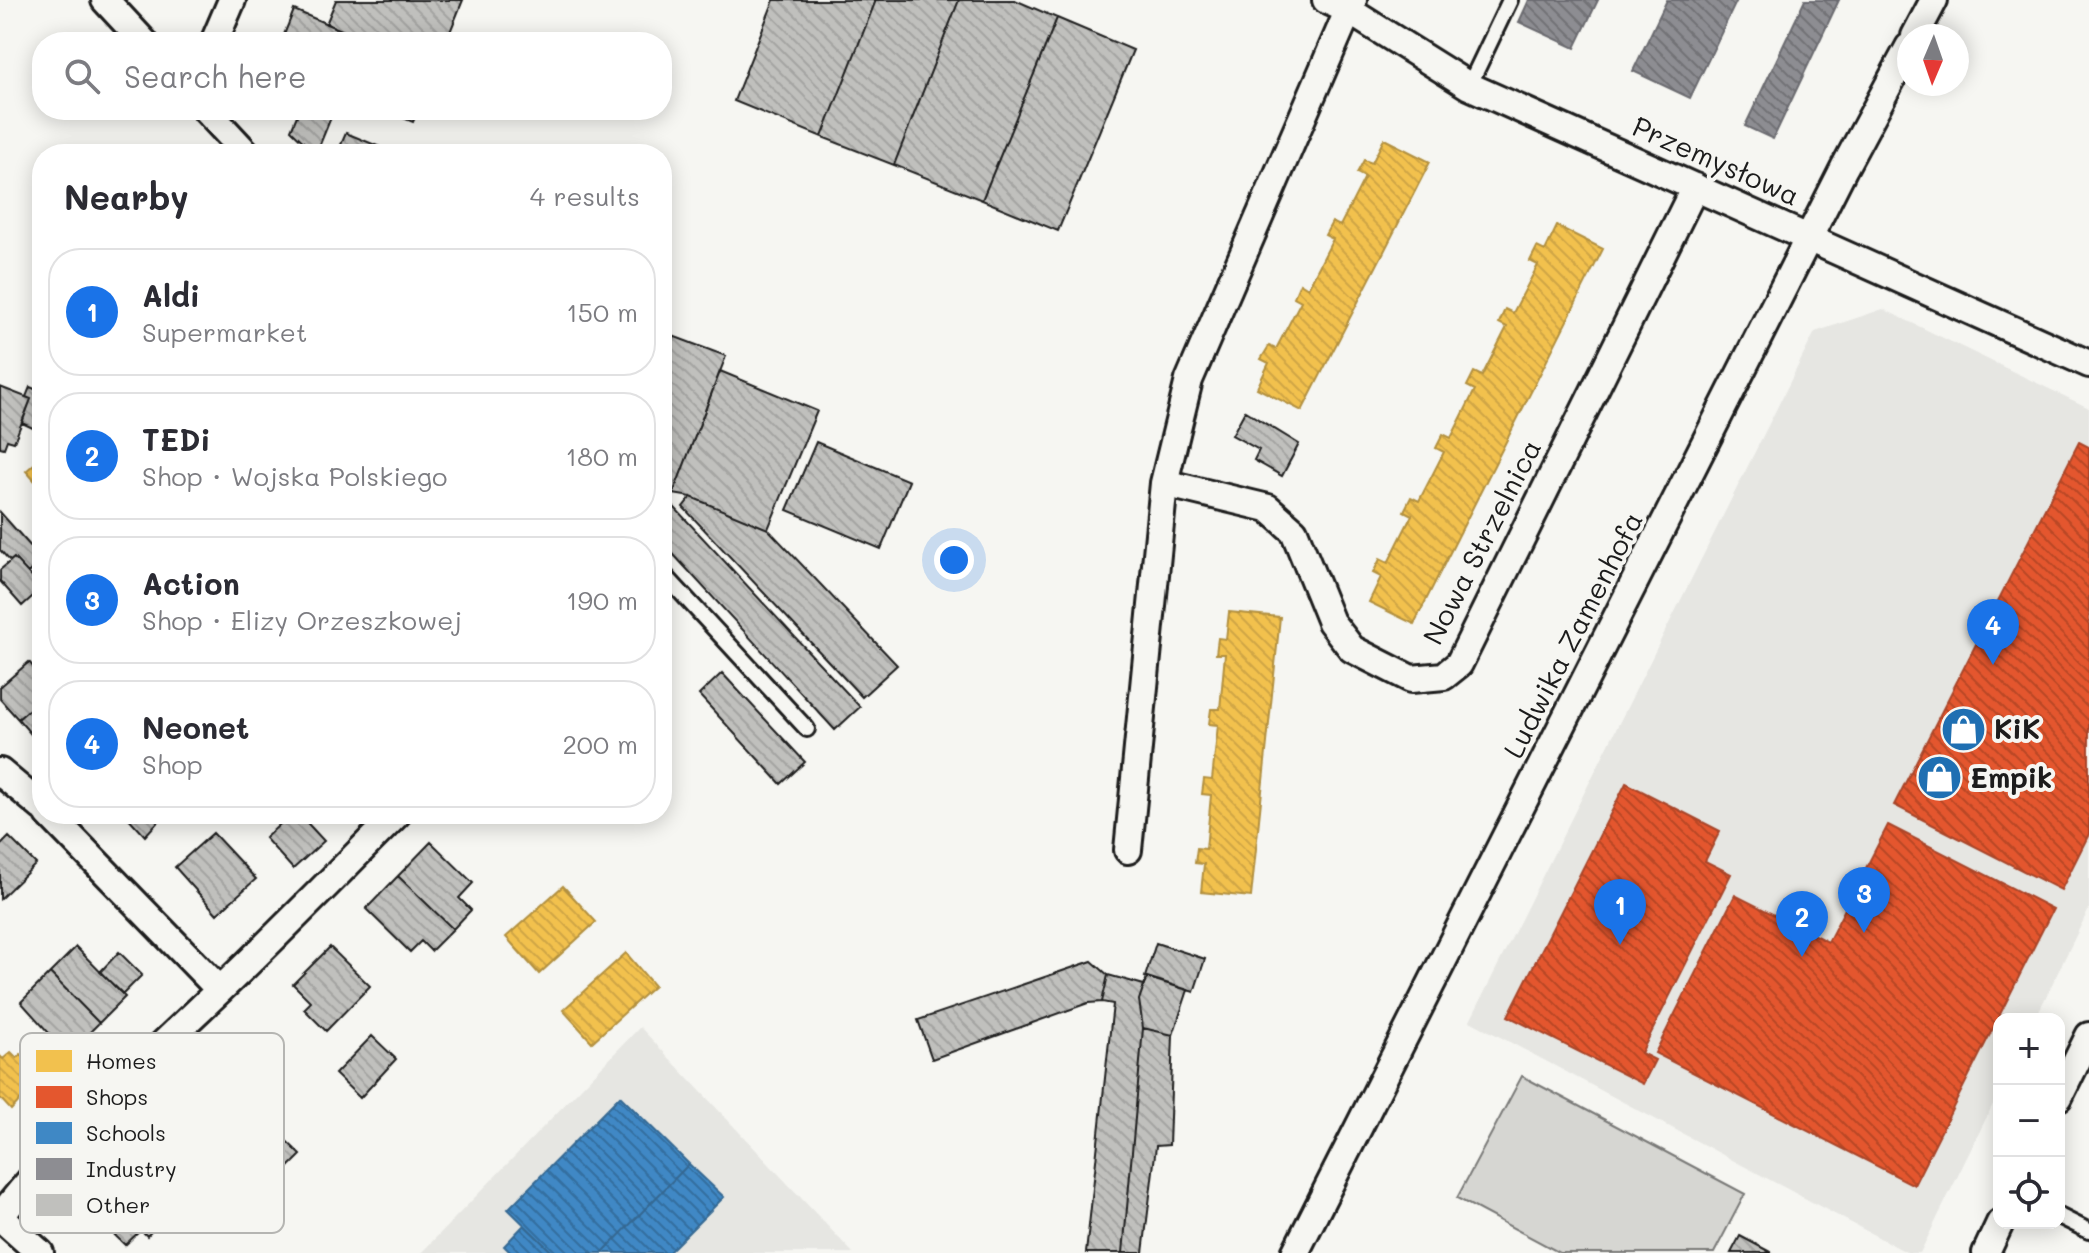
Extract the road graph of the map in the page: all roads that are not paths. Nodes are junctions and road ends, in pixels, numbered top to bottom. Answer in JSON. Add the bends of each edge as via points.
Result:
{"nodes":[{"id":1,"x":105,"y":0,"type":"edge"},
{"id":2,"x":232,"y":0,"type":"edge"},
{"id":3,"x":1510,"y":0,"type":"edge"},
{"id":4,"x":1934,"y":0,"type":"edge"},
{"id":5,"x":1342,"y":3,"type":"edge"},
{"id":6,"x":1921,"y":24,"type":"edge"},
{"id":7,"x":135,"y":32,"type":"edge"},
{"id":8,"x":218,"y":32,"type":"edge"},
{"id":9,"x":1897,"y":70,"type":"edge"},
{"id":10,"x":1469,"y":86,"type":"junction"},
{"id":11,"x":215,"y":120,"type":"edge"},
{"id":12,"x":238,"y":144,"type":"edge"},
{"id":13,"x":1695,"y":187,"type":"junction"},
{"id":14,"x":1809,"y":237,"type":"junction"},
{"id":15,"x":2089,"y":364,"type":"edge"},
{"id":16,"x":1164,"y":483,"type":"junction"},
{"id":17,"x":672,"y":583,"type":"edge"},
{"id":18,"x":807,"y":729,"type":"dead end"},
{"id":19,"x":0,"y":772,"type":"edge"},
{"id":20,"x":32,"y":799,"type":"edge"},
{"id":21,"x":59,"y":824,"type":"edge"},
{"id":22,"x":387,"y":824,"type":"edge"},
{"id":23,"x":1128,"y":850,"type":"dead end"},
{"id":24,"x":220,"y":990,"type":"junction"},
{"id":25,"x":172,"y":1033,"type":"edge"},
{"id":26,"x":2084,"y":1046,"type":"edge"},
{"id":27,"x":2065,"y":1085,"type":"edge"},
{"id":28,"x":20,"y":1193,"type":"edge"},
{"id":29,"x":0,"y":1217,"type":"edge"},
{"id":30,"x":2065,"y":1219,"type":"edge"},
{"id":31,"x":1997,"y":1229,"type":"edge"},
{"id":32,"x":2089,"y":1231,"type":"edge"},
{"id":33,"x":40,"y":1253,"type":"edge"},
{"id":34,"x":1295,"y":1253,"type":"edge"},
{"id":35,"x":1986,"y":1253,"type":"edge"}],
"edges":[{"from":1,"to":7,"type":"street"},
{"from":2,"to":8,"type":"street"},
{"from":3,"to":10,"type":"lane"},
{"from":4,"to":6,"type":"street"},
{"from":5,"to":10,"type":"street","name":"Przemysłowa"},
{"from":5,"to":16,"type":"street","via":[[1189,380]]},
{"from":9,"to":14,"type":"street","name":"Ludwika Zamenhofa"},
{"from":10,"to":13,"type":"street","name":"Przemysłowa"},
{"from":11,"to":12,"type":"street"},
{"from":13,"to":14,"type":"street","name":"Przemysłowa"},
{"from":13,"to":16,"type":"street","name":"Nowa Strzelnica","via":[[1459,664],[1444,676],[1411,679],[1352,649],[1331,622],[1294,531],[1268,508]]},
{"from":14,"to":15,"type":"street","name":"Przemysłowa"},
{"from":14,"to":34,"type":"street","name":"Ludwika Zamenhofa"},
{"from":16,"to":23,"type":"street"},
{"from":17,"to":18,"type":"lane"},
{"from":19,"to":20,"type":"street"},
{"from":21,"to":24,"type":"street"},
{"from":22,"to":24,"type":"street"},
{"from":24,"to":25,"type":"street"},
{"from":26,"to":27,"type":"street"},
{"from":28,"to":29,"type":"street"},
{"from":29,"to":33,"type":"street"},
{"from":30,"to":32,"type":"lane"},
{"from":31,"to":35,"type":"street"}]}
